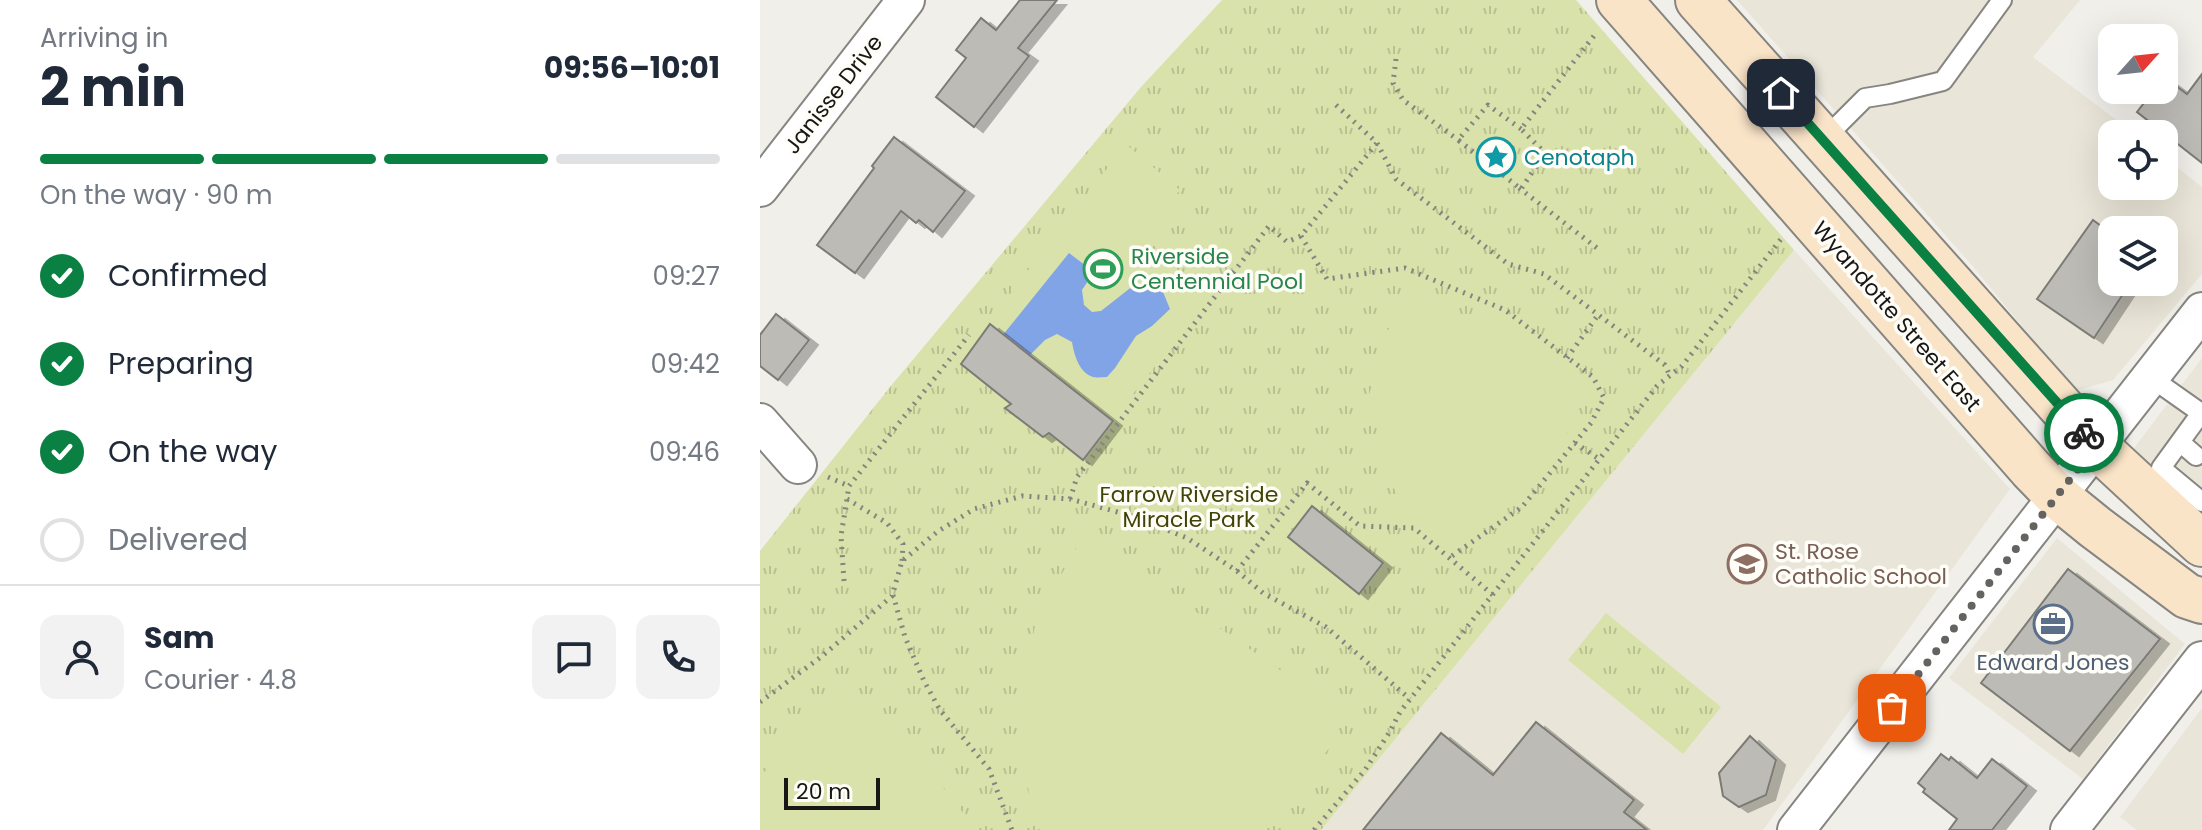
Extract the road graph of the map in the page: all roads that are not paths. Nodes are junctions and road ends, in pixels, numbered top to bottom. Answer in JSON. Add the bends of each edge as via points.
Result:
{"nodes":[{"id":1,"x":906,"y":0,"type":"edge"},
{"id":2,"x":1698,"y":0,"type":"edge"},
{"id":3,"x":2002,"y":0,"type":"edge"},
{"id":4,"x":1610,"y":13,"type":"edge"},
{"id":5,"x":1823,"y":140,"type":"junction"},
{"id":6,"x":1781,"y":183,"type":"junction"},
{"id":7,"x":760,"y":188,"type":"edge"},
{"id":8,"x":2202,"y":311,"type":"edge"},
{"id":9,"x":2150,"y":377,"type":"junction"},
{"id":10,"x":2201,"y":414,"type":"edge"},
{"id":11,"x":760,"y":422,"type":"edge"},
{"id":12,"x":2180,"y":442,"type":"junction"},
{"id":13,"x":2096,"y":446,"type":"junction"},
{"id":14,"x":2196,"y":456,"type":"dead end"},
{"id":15,"x":798,"y":465,"type":"dead end"},
{"id":16,"x":2058,"y":497,"type":"junction"},
{"id":17,"x":2202,"y":502,"type":"edge"},
{"id":18,"x":2202,"y":544,"type":"edge"},
{"id":19,"x":2202,"y":601,"type":"edge"},
{"id":20,"x":2202,"y":660,"type":"edge"},
{"id":21,"x":1796,"y":830,"type":"edge"},
{"id":22,"x":2069,"y":830,"type":"edge"}],
"edges":[{"from":1,"to":7,"type":"street","name":"Janisse Drive"},
{"from":2,"to":5,"type":"main road"},
{"from":3,"to":5,"type":"lane","via":[[1943,81],[1865,98]]},
{"from":4,"to":6,"type":"main road","name":"Wyandotte Street East"},
{"from":5,"to":6,"type":"main road"},
{"from":5,"to":13,"type":"main road"},
{"from":6,"to":16,"type":"main road","name":"Wyandotte Street East"},
{"from":8,"to":9,"type":"street"},
{"from":9,"to":10,"type":"lane"},
{"from":9,"to":13,"type":"street"},
{"from":10,"to":12,"type":"lane"},
{"from":11,"to":15,"type":"street"},
{"from":12,"to":14,"type":"lane"},
{"from":12,"to":17,"type":"lane","via":[[2161,468]]},
{"from":13,"to":16,"type":"street"},
{"from":13,"to":18,"type":"main road"},
{"from":16,"to":19,"type":"main road","name":"Wyandotte Street East","via":[[2187,596]]},
{"from":16,"to":21,"type":"street"},
{"from":20,"to":22,"type":"street"}]}
